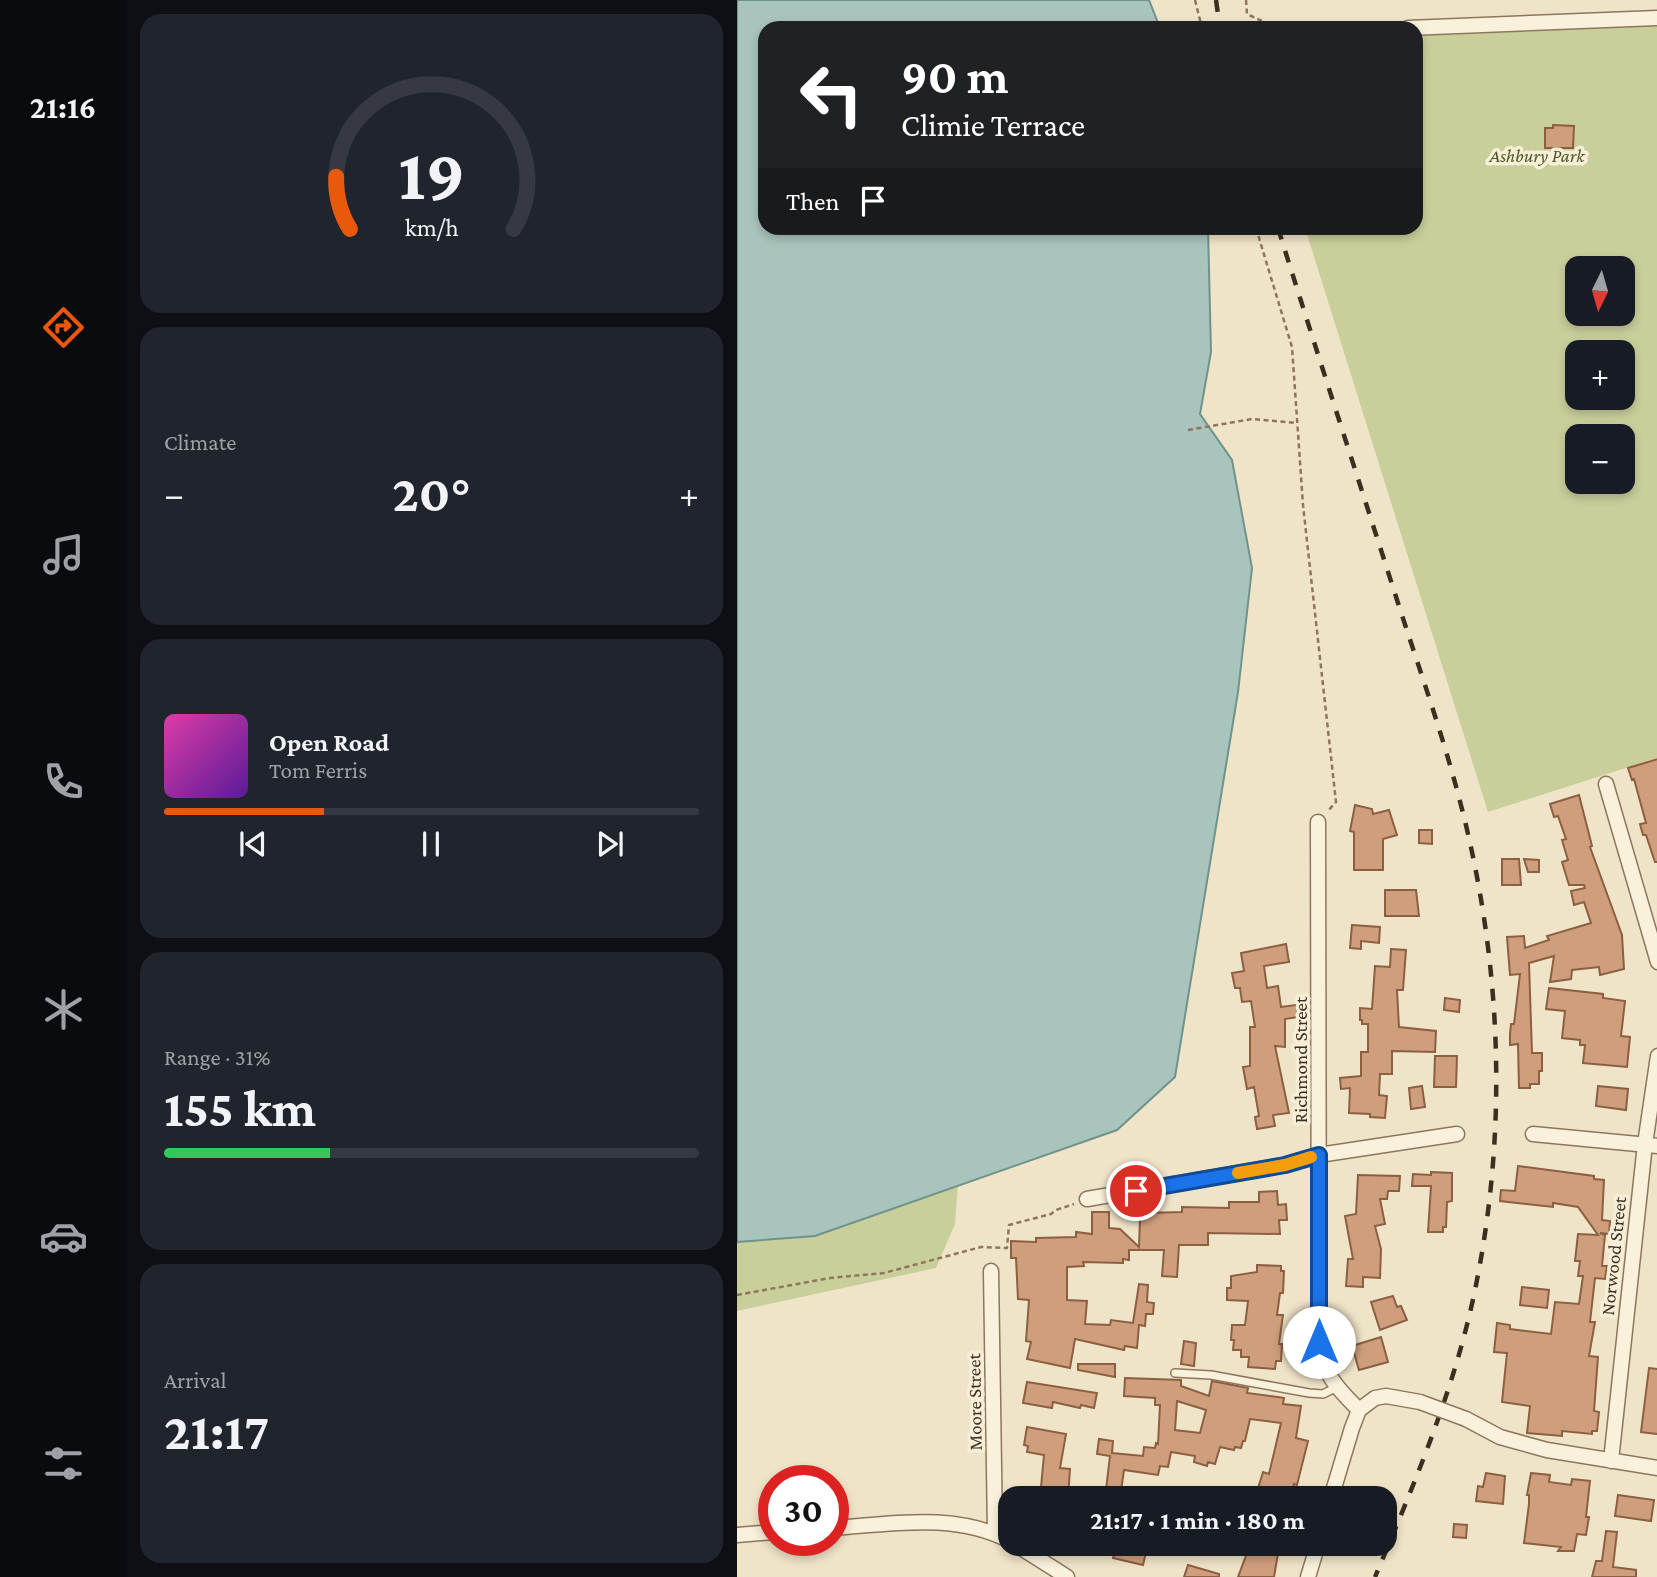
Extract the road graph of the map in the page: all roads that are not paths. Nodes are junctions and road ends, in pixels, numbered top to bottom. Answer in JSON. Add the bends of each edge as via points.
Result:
{"nodes":[{"id":1,"x":1657,"y":18,"type":"edge"},
{"id":2,"x":1423,"y":27,"type":"edge"},
{"id":3,"x":1606,"y":784,"type":"dead end"},
{"id":4,"x":1318,"y":822,"type":"road end"},
{"id":5,"x":1657,"y":962,"type":"edge"},
{"id":6,"x":1657,"y":1056,"type":"edge"},
{"id":7,"x":1457,"y":1134,"type":"dead end"},
{"id":8,"x":1533,"y":1134,"type":"dead end"},
{"id":9,"x":1651,"y":1145,"type":"edge"},
{"id":10,"x":1319,"y":1155,"type":"junction"},
{"id":11,"x":1087,"y":1199,"type":"road end"},
{"id":12,"x":991,"y":1271,"type":"dead end"},
{"id":13,"x":1175,"y":1373,"type":"dead end"},
{"id":14,"x":1337,"y":1387,"type":"junction"},
{"id":15,"x":1359,"y":1409,"type":"junction"},
{"id":16,"x":1611,"y":1461,"type":"junction"},
{"id":17,"x":1657,"y":1468,"type":"edge"},
{"id":18,"x":1335,"y":1486,"type":"edge"},
{"id":19,"x":849,"y":1527,"type":"edge"},
{"id":20,"x":758,"y":1533,"type":"edge"},
{"id":21,"x":995,"y":1533,"type":"junction"},
{"id":22,"x":737,"y":1535,"type":"edge"},
{"id":23,"x":998,"y":1535,"type":"edge"},
{"id":24,"x":1034,"y":1556,"type":"edge"},
{"id":25,"x":1314,"y":1556,"type":"edge"},
{"id":26,"x":1067,"y":1577,"type":"edge"},
{"id":27,"x":1308,"y":1577,"type":"edge"}],
"edges":[{"from":1,"to":2,"type":"street"},
{"from":3,"to":5,"type":"street"},
{"from":4,"to":10,"type":"street","name":"Richmond Street"},
{"from":6,"to":9,"type":"street","name":"Norwood Street"},
{"from":7,"to":10,"type":"street"},
{"from":8,"to":9,"type":"street"},
{"from":9,"to":16,"type":"street","name":"Norwood Street"},
{"from":10,"to":11,"type":"street"},
{"from":10,"to":14,"type":"street","name":"Richmond Street","via":[[1319,1342],[1324,1365]]},
{"from":12,"to":21,"type":"street","name":"Moore Street"},
{"from":13,"to":14,"type":"lane","via":[[1309,1393],[1323,1394]]},
{"from":14,"to":15,"type":"street","name":"Richmond Street"},
{"from":15,"to":16,"type":"street","bridge":true,"via":[[1386,1396],[1420,1402],[1500,1437]]},
{"from":15,"to":18,"type":"street"},
{"from":16,"to":17,"type":"street"},
{"from":19,"to":21,"type":"street","via":[[943,1522]]},
{"from":20,"to":22,"type":"street"},
{"from":21,"to":23,"type":"street"},
{"from":24,"to":26,"type":"street"},
{"from":25,"to":27,"type":"street"}]}
